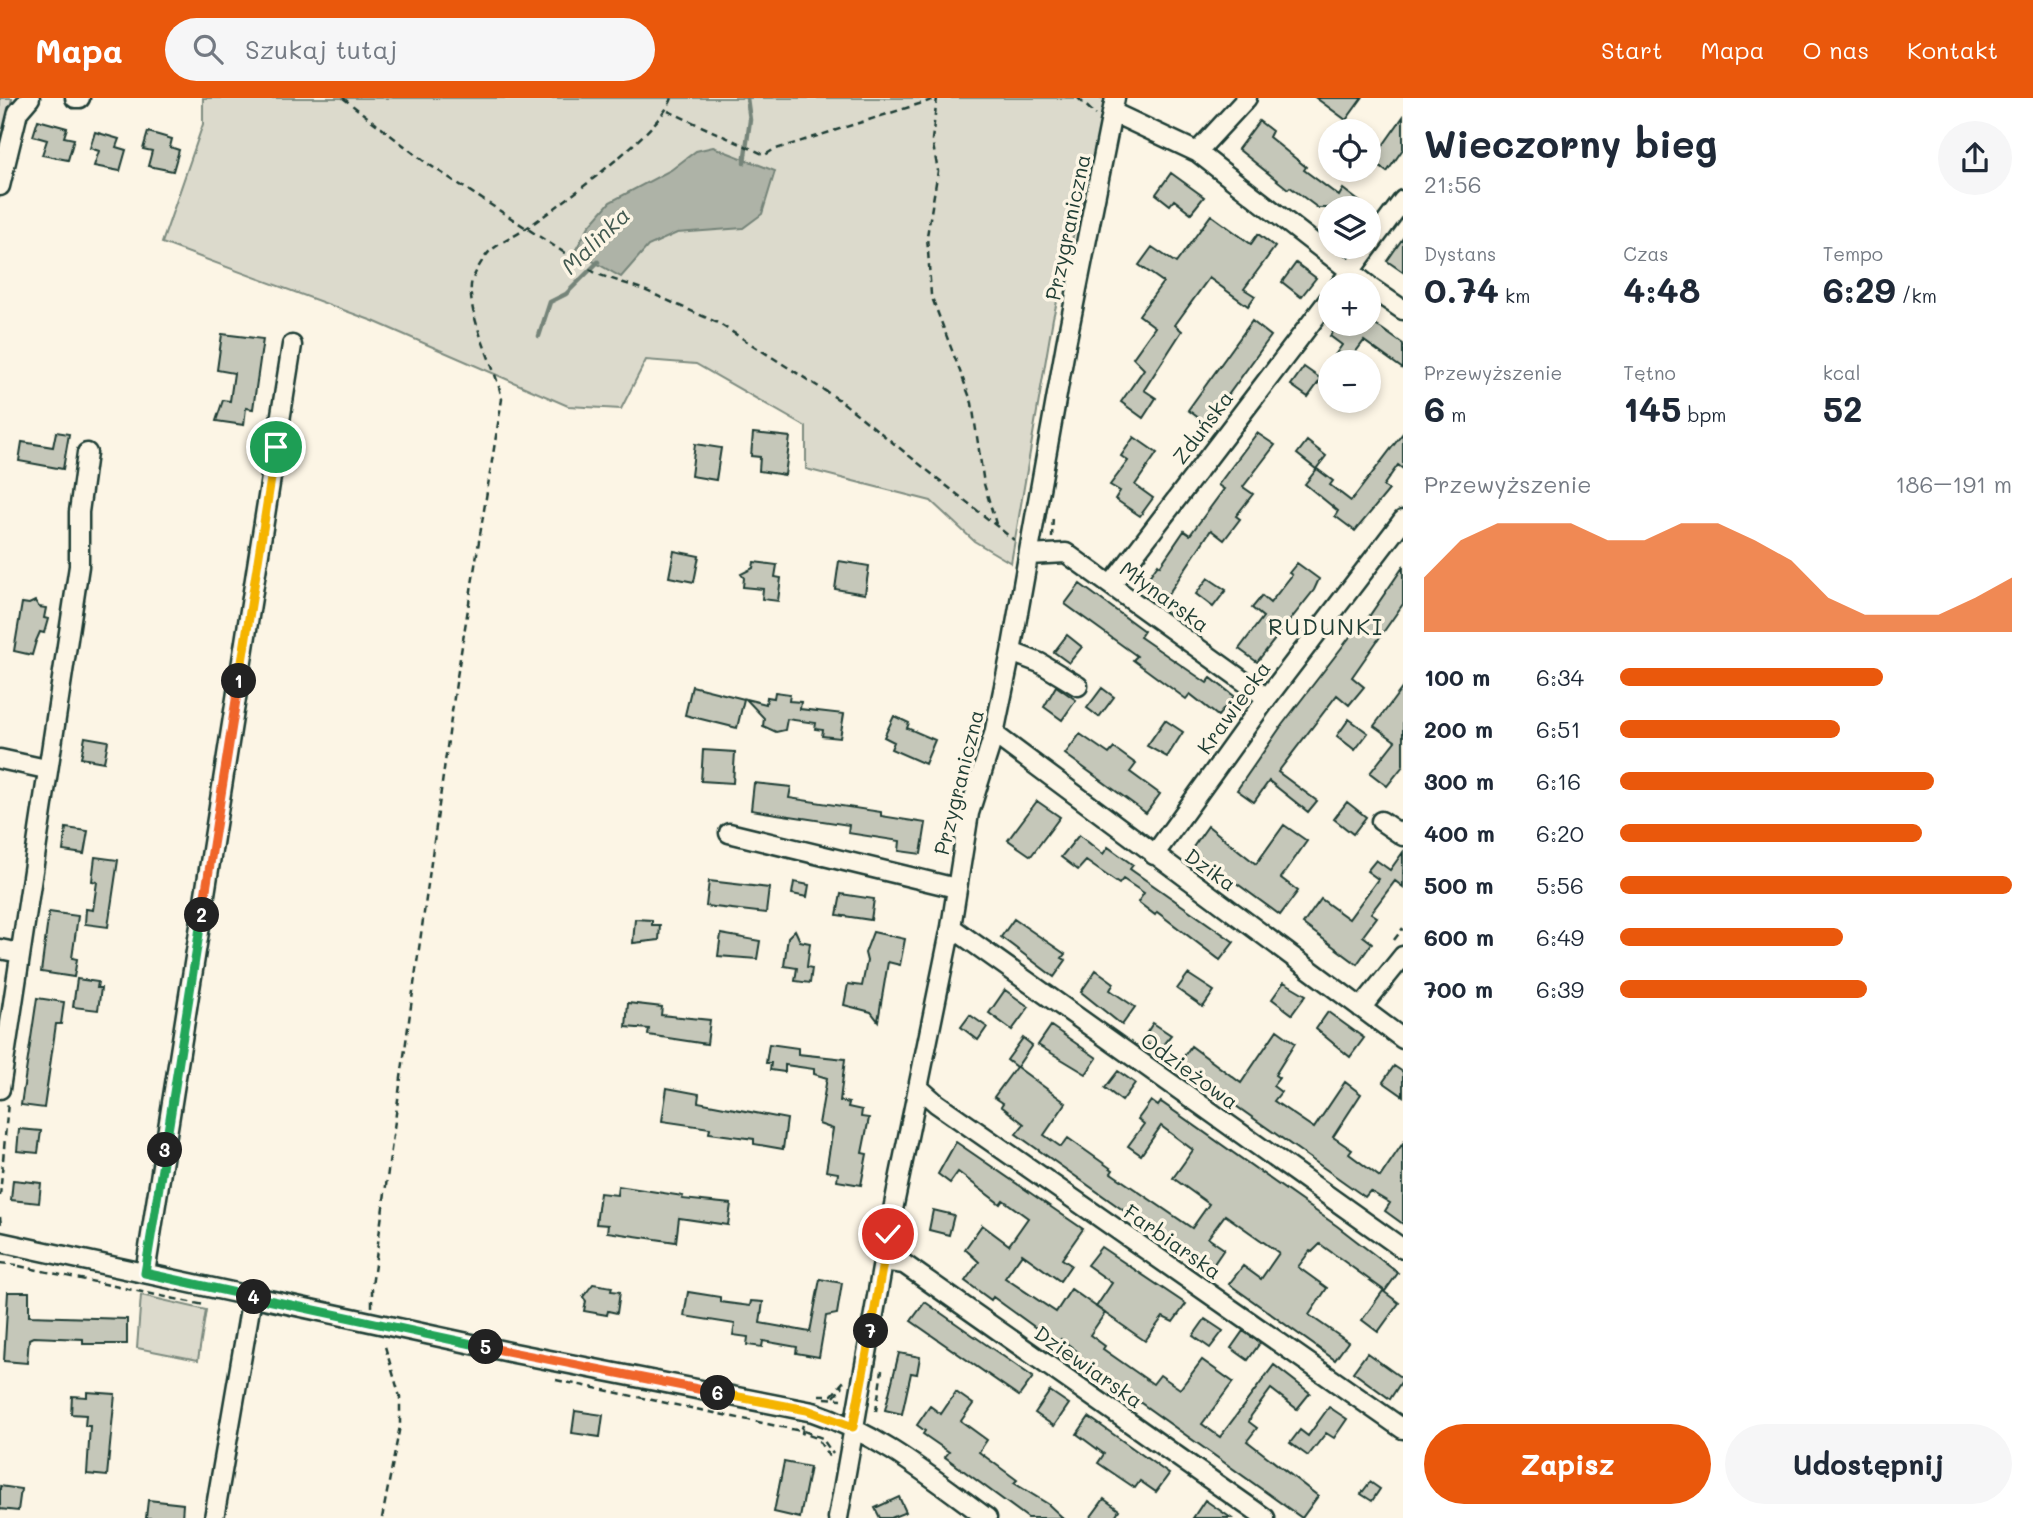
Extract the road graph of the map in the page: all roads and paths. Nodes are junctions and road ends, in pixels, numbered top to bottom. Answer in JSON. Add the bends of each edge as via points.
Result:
{"nodes":[{"id":1,"x":30,"y":98,"type":"edge"},
{"id":2,"x":343,"y":98,"type":"edge"},
{"id":3,"x":673,"y":98,"type":"edge"},
{"id":4,"x":938,"y":98,"type":"edge"},
{"id":5,"x":1247,"y":98,"type":"edge"},
{"id":6,"x":1114,"y":105,"type":"edge"},
{"id":7,"x":668,"y":111,"type":"junction"},
{"id":8,"x":1198,"y":152,"type":"junction"},
{"id":9,"x":0,"y":186,"type":"edge"},
{"id":10,"x":1403,"y":200,"type":"edge"},
{"id":11,"x":528,"y":228,"type":"junction"},
{"id":12,"x":1338,"y":273,"type":"edge"},
{"id":13,"x":1349,"y":273,"type":"edge"},
{"id":14,"x":1381,"y":295,"type":"edge"},
{"id":15,"x":1403,"y":310,"type":"edge"},
{"id":16,"x":1318,"y":314,"type":"edge"},
{"id":17,"x":292,"y":345,"type":"dead end"},
{"id":18,"x":87,"y":453,"type":"dead end"},
{"id":19,"x":1403,"y":520,"type":"edge"},
{"id":20,"x":996,"y":524,"type":"junction"},
{"id":21,"x":1029,"y":555,"type":"junction"},
{"id":22,"x":1111,"y":585,"type":"junction"},
{"id":23,"x":1011,"y":652,"type":"junction"},
{"id":24,"x":1078,"y":686,"type":"dead end"},
{"id":25,"x":1267,"y":698,"type":"junction"},
{"id":26,"x":994,"y":734,"type":"junction"},
{"id":27,"x":0,"y":759,"type":"edge"},
{"id":28,"x":46,"y":769,"type":"junction"},
{"id":29,"x":1381,"y":821,"type":"dead end"},
{"id":30,"x":729,"y":833,"type":"dead end"},
{"id":31,"x":1403,"y":836,"type":"edge"},
{"id":32,"x":1154,"y":855,"type":"junction"},
{"id":33,"x":956,"y":888,"type":"junction"},
{"id":34,"x":951,"y":927,"type":"junction"},
{"id":35,"x":0,"y":949,"type":"edge"},
{"id":36,"x":20,"y":953,"type":"junction"},
{"id":37,"x":1403,"y":956,"type":"edge"},
{"id":38,"x":1361,"y":1008,"type":"junction"},
{"id":39,"x":1403,"y":1039,"type":"edge"},
{"id":40,"x":918,"y":1087,"type":"junction"},
{"id":41,"x":0,"y":1089,"type":"edge"},
{"id":42,"x":0,"y":1217,"type":"edge"},
{"id":43,"x":1,"y":1236,"type":"edge"},
{"id":44,"x":1403,"y":1249,"type":"edge"},
{"id":45,"x":883,"y":1261,"type":"junction"},
{"id":46,"x":145,"y":1273,"type":"junction"},
{"id":47,"x":253,"y":1297,"type":"junction"},
{"id":48,"x":372,"y":1308,"type":"dead end"},
{"id":49,"x":384,"y":1342,"type":"dead end"},
{"id":50,"x":877,"y":1365,"type":"dead end"},
{"id":51,"x":876,"y":1411,"type":"dead end"},
{"id":52,"x":853,"y":1427,"type":"junction"},
{"id":53,"x":1403,"y":1429,"type":"edge"},
{"id":54,"x":801,"y":1431,"type":"dead end"},
{"id":55,"x":845,"y":1470,"type":"junction"},
{"id":56,"x":214,"y":1518,"type":"edge"},
{"id":57,"x":382,"y":1518,"type":"edge"},
{"id":58,"x":838,"y":1518,"type":"edge"},
{"id":59,"x":987,"y":1518,"type":"edge"},
{"id":60,"x":1265,"y":1518,"type":"edge"}],
"edges":[{"from":1,"to":9,"type":"street","via":[[18,112]]},
{"from":2,"to":11,"type":"path","via":[[425,162]]},
{"from":3,"to":7,"type":"path"},
{"from":4,"to":7,"type":"path","via":[[765,155]]},
{"from":4,"to":20,"type":"path","via":[[932,140],[938,171],[928,236],[931,295],[972,403],[984,484]]},
{"from":5,"to":8,"type":"street"},
{"from":6,"to":8,"type":"street"},
{"from":6,"to":21,"type":"street","name":"Przygraniczna"},
{"from":7,"to":11,"type":"path","via":[[650,132]]},
{"from":8,"to":12,"type":"street"},
{"from":10,"to":13,"type":"street"},
{"from":11,"to":20,"type":"path","via":[[597,274],[718,323],[830,394]]},
{"from":11,"to":48,"type":"path","via":[[488,253],[471,283],[474,313],[502,399],[412,979]]},
{"from":14,"to":15,"type":"street"},
{"from":16,"to":22,"type":"street","name":"Zduńska"},
{"from":17,"to":46,"type":"street"},
{"from":18,"to":28,"type":"street","via":[[79,512],[79,566]]},
{"from":19,"to":25,"type":"street","name":"Krawiecka"},
{"from":20,"to":21,"type":"path"},
{"from":21,"to":22,"type":"street","name":"Młynarska","via":[[1066,553]]},
{"from":21,"to":23,"type":"street","name":"Przygraniczna"},
{"from":22,"to":25,"type":"street","name":"Młynarska"},
{"from":23,"to":24,"type":"street"},
{"from":23,"to":26,"type":"street","name":"Przygraniczna"},
{"from":25,"to":32,"type":"street","name":"Krawiecka"},
{"from":26,"to":32,"type":"street","name":"Dzika"},
{"from":26,"to":33,"type":"street","name":"Przygraniczna","via":[[969,813]]},
{"from":27,"to":28,"type":"street"},
{"from":28,"to":36,"type":"street"},
{"from":29,"to":31,"type":"street"},
{"from":30,"to":33,"type":"street"},
{"from":32,"to":38,"type":"street","name":"Dzika"},
{"from":33,"to":34,"type":"street","name":"Przygraniczna"},
{"from":34,"to":40,"type":"street","name":"Przygraniczna"},
{"from":34,"to":44,"type":"street","name":"Odzieżowa"},
{"from":35,"to":36,"type":"street"},
{"from":36,"to":41,"type":"street"},
{"from":37,"to":38,"type":"street"},
{"from":38,"to":39,"type":"street","name":"Dzika"},
{"from":40,"to":45,"type":"street","name":"Przygraniczna"},
{"from":40,"to":53,"type":"street","name":"Farbiarska"},
{"from":42,"to":43,"type":"path"},
{"from":43,"to":46,"type":"street"},
{"from":45,"to":52,"type":"street","name":"Przygraniczna"},
{"from":45,"to":60,"type":"street","name":"Dziewiarska","via":[[904,1264]]},
{"from":46,"to":47,"type":"street"},
{"from":47,"to":52,"type":"street","via":[[807,1410]]},
{"from":47,"to":56,"type":"street"},
{"from":49,"to":57,"type":"path","via":[[400,1398],[400,1426]]},
{"from":50,"to":51,"type":"path","via":[[884,1372]]},
{"from":52,"to":55,"type":"street","name":"Przygraniczna"},
{"from":52,"to":59,"type":"street","via":[[892,1448]]},
{"from":54,"to":55,"type":"path","via":[[822,1438],[835,1467]]},
{"from":55,"to":58,"type":"street","name":"Przygraniczna"}]}
